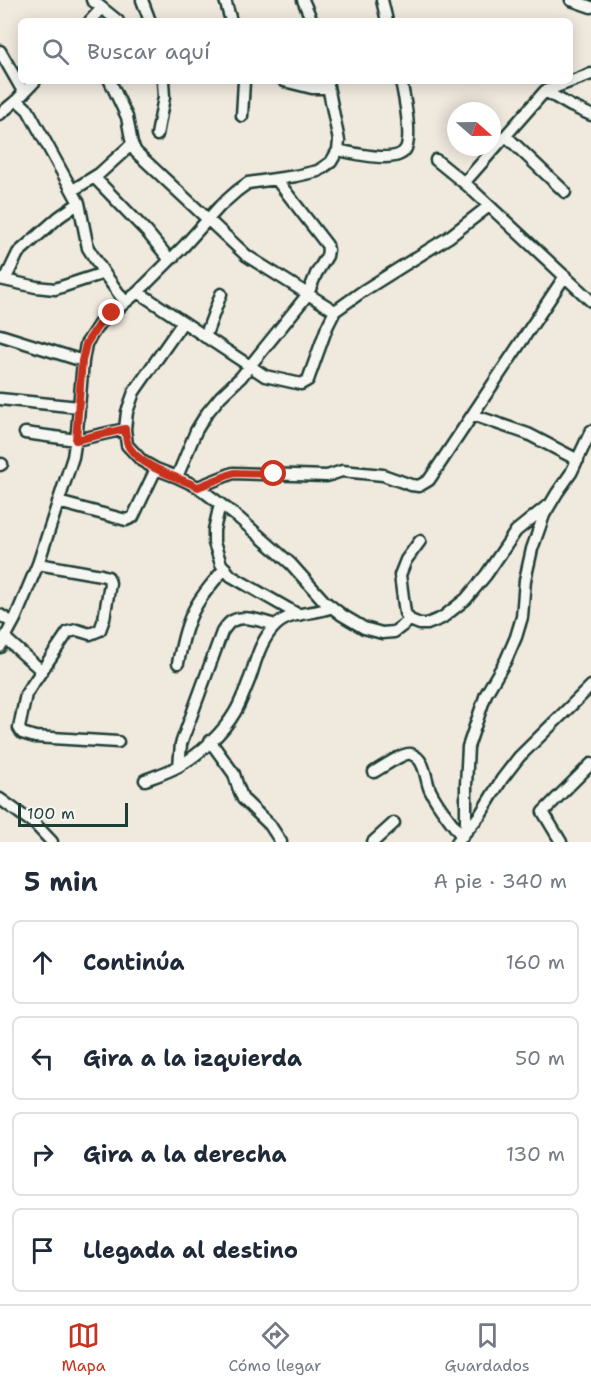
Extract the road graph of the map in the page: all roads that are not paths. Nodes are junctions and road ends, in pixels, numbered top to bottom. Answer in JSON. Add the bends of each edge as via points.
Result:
{"nodes":[{"id":1,"x":92,"y":0,"type":"edge"},
{"id":2,"x":142,"y":0,"type":"edge"},
{"id":3,"x":225,"y":0,"type":"edge"},
{"id":4,"x":303,"y":0,"type":"edge"},
{"id":5,"x":382,"y":0,"type":"edge"},
{"id":6,"x":571,"y":0,"type":"edge"},
{"id":7,"x":102,"y":8,"type":"junction"},
{"id":8,"x":591,"y":8,"type":"edge"},
{"id":9,"x":93,"y":18,"type":"edge"},
{"id":10,"x":114,"y":18,"type":"edge"},
{"id":11,"x":149,"y":18,"type":"edge"},
{"id":12,"x":230,"y":18,"type":"edge"},
{"id":13,"x":311,"y":18,"type":"edge"},
{"id":14,"x":386,"y":18,"type":"edge"},
{"id":15,"x":0,"y":51,"type":"edge"},
{"id":16,"x":591,"y":74,"type":"edge"},
{"id":17,"x":573,"y":81,"type":"edge"},
{"id":18,"x":32,"y":84,"type":"edge"},
{"id":19,"x":111,"y":84,"type":"edge"},
{"id":20,"x":163,"y":84,"type":"edge"},
{"id":21,"x":244,"y":84,"type":"edge"},
{"id":22,"x":296,"y":84,"type":"edge"},
{"id":23,"x":402,"y":84,"type":"edge"},
{"id":24,"x":564,"y":84,"type":"edge"},
{"id":25,"x":328,"y":85,"type":"edge"},
{"id":26,"x":545,"y":91,"type":"junction"},
{"id":27,"x":21,"y":97,"type":"junction"},
{"id":28,"x":0,"y":114,"type":"edge"},
{"id":29,"x":591,"y":115,"type":"edge"},
{"id":30,"x":242,"y":116,"type":"dead end"},
{"id":31,"x":157,"y":135,"type":"dead end"},
{"id":32,"x":506,"y":136,"type":"junction"},
{"id":33,"x":132,"y":144,"type":"junction"},
{"id":34,"x":338,"y":150,"type":"junction"},
{"id":35,"x":436,"y":160,"type":"dead end"},
{"id":36,"x":94,"y":177,"type":"junction"},
{"id":37,"x":276,"y":179,"type":"junction"},
{"id":38,"x":464,"y":183,"type":"junction"},
{"id":39,"x":73,"y":190,"type":"junction"},
{"id":40,"x":565,"y":192,"type":"dead end"},
{"id":41,"x":80,"y":203,"type":"junction"},
{"id":42,"x":489,"y":206,"type":"junction"},
{"id":43,"x":207,"y":220,"type":"junction"},
{"id":44,"x":170,"y":260,"type":"junction"},
{"id":45,"x":104,"y":273,"type":"junction"},
{"id":46,"x":565,"y":276,"type":"junction"},
{"id":47,"x":2,"y":279,"type":"edge"},
{"id":48,"x":138,"y":292,"type":"junction"},
{"id":49,"x":221,"y":294,"type":"dead end"},
{"id":50,"x":308,"y":294,"type":"junction"},
{"id":51,"x":591,"y":301,"type":"edge"},
{"id":52,"x":125,"y":302,"type":"junction"},
{"id":53,"x":335,"y":311,"type":"junction"},
{"id":54,"x":183,"y":322,"type":"junction"},
{"id":55,"x":0,"y":335,"type":"edge"},
{"id":56,"x":205,"y":337,"type":"junction"},
{"id":57,"x":82,"y":361,"type":"junction"},
{"id":58,"x":249,"y":367,"type":"junction"},
{"id":59,"x":0,"y":399,"type":"edge"},
{"id":60,"x":79,"y":407,"type":"junction"},
{"id":61,"x":473,"y":415,"type":"junction"},
{"id":62,"x":125,"y":429,"type":"junction"},
{"id":63,"x":591,"y":430,"type":"edge"},
{"id":64,"x":25,"y":433,"type":"dead end"},
{"id":65,"x":76,"y":440,"type":"junction"},
{"id":66,"x":583,"y":456,"type":"edge"},
{"id":67,"x":156,"y":469,"type":"junction"},
{"id":68,"x":177,"y":477,"type":"junction"},
{"id":69,"x":198,"y":487,"type":"junction"},
{"id":70,"x":58,"y":502,"type":"junction"},
{"id":71,"x":552,"y":502,"type":"junction"},
{"id":72,"x":220,"y":504,"type":"junction"},
{"id":73,"x":420,"y":541,"type":"dead end"},
{"id":74,"x":38,"y":564,"type":"junction"},
{"id":75,"x":225,"y":568,"type":"junction"},
{"id":76,"x":332,"y":607,"type":"junction"},
{"id":77,"x":0,"y":615,"type":"edge"},
{"id":78,"x":299,"y":615,"type":"junction"},
{"id":79,"x":410,"y":620,"type":"junction"},
{"id":80,"x":13,"y":623,"type":"junction"},
{"id":81,"x":276,"y":626,"type":"junction"},
{"id":82,"x":2,"y":642,"type":"edge"},
{"id":83,"x":178,"y":663,"type":"dead end"},
{"id":84,"x":42,"y":671,"type":"junction"},
{"id":85,"x":591,"y":686,"type":"edge"},
{"id":86,"x":210,"y":741,"type":"junction"},
{"id":87,"x":118,"y":742,"type":"dead end"},
{"id":88,"x":591,"y":764,"type":"edge"},
{"id":89,"x":179,"y":766,"type":"junction"},
{"id":90,"x":374,"y":772,"type":"dead end"},
{"id":91,"x":145,"y":780,"type":"dead end"},
{"id":92,"x":0,"y":799,"type":"edge"},
{"id":93,"x":394,"y":823,"type":"dead end"},
{"id":94,"x":460,"y":839,"type":"edge"},
{"id":95,"x":47,"y":841,"type":"edge"},
{"id":96,"x":376,"y":841,"type":"edge"},
{"id":97,"x":281,"y":842,"type":"edge"},
{"id":98,"x":561,"y":842,"type":"edge"}],
"edges":[{"from":1,"to":7,"type":"street"},
{"from":2,"to":11,"type":"street"},
{"from":3,"to":12,"type":"street"},
{"from":4,"to":13,"type":"street"},
{"from":5,"to":14,"type":"street"},
{"from":6,"to":8,"type":"street"},
{"from":7,"to":9,"type":"street"},
{"from":7,"to":10,"type":"street"},
{"from":15,"to":27,"type":"street"},
{"from":16,"to":17,"type":"street"},
{"from":18,"to":27,"type":"street"},
{"from":19,"to":33,"type":"street","via":[[127,117]]},
{"from":20,"to":31,"type":"street"},
{"from":21,"to":30,"type":"street"},
{"from":22,"to":25,"type":"street","via":[[312,88]]},
{"from":23,"to":34,"type":"street","via":[[407,110],[404,152],[387,157]]},
{"from":24,"to":26,"type":"street"},
{"from":25,"to":34,"type":"street"},
{"from":26,"to":29,"type":"street"},
{"from":26,"to":32,"type":"street"},
{"from":27,"to":28,"type":"street"},
{"from":27,"to":39,"type":"street"},
{"from":32,"to":38,"type":"street"},
{"from":32,"to":40,"type":"street"},
{"from":33,"to":36,"type":"street"},
{"from":33,"to":43,"type":"street"},
{"from":34,"to":37,"type":"street","via":[[331,162],[318,171]]},
{"from":35,"to":38,"type":"street"},
{"from":36,"to":39,"type":"street"},
{"from":36,"to":44,"type":"street"},
{"from":37,"to":43,"type":"street","via":[[248,183]]},
{"from":37,"to":50,"type":"street","via":[[327,245],[327,256]]},
{"from":38,"to":42,"type":"street"},
{"from":39,"to":41,"type":"street"},
{"from":41,"to":45,"type":"street","via":[[88,248]]},
{"from":41,"to":47,"type":"street","via":[[18,253]]},
{"from":42,"to":46,"type":"street"},
{"from":42,"to":53,"type":"street","via":[[449,237]]},
{"from":43,"to":44,"type":"street"},
{"from":43,"to":50,"type":"street","via":[[247,256]]},
{"from":44,"to":48,"type":"street"},
{"from":45,"to":47,"type":"street","via":[[55,289]]},
{"from":45,"to":52,"type":"street"},
{"from":46,"to":51,"type":"street"},
{"from":46,"to":61,"type":"street"},
{"from":48,"to":52,"type":"street"},
{"from":48,"to":54,"type":"street"},
{"from":49,"to":56,"type":"street"},
{"from":50,"to":53,"type":"street"},
{"from":50,"to":58,"type":"street"},
{"from":52,"to":57,"type":"street","via":[[99,324],[86,344]]},
{"from":53,"to":58,"type":"street","via":[[308,380],[301,384],[265,376]]},
{"from":54,"to":56,"type":"street"},
{"from":54,"to":62,"type":"street","via":[[134,392]]},
{"from":55,"to":57,"type":"street"},
{"from":56,"to":58,"type":"street"},
{"from":57,"to":60,"type":"street"},
{"from":58,"to":68,"type":"street","via":[[207,413]]},
{"from":59,"to":60,"type":"street"},
{"from":60,"to":65,"type":"street"},
{"from":61,"to":66,"type":"street"},
{"from":61,"to":69,"type":"street","via":[[429,480],[419,486],[383,475],[342,471],[327,476],[234,473]]},
{"from":62,"to":65,"type":"street"},
{"from":62,"to":67,"type":"street","via":[[128,446]]},
{"from":63,"to":66,"type":"street"},
{"from":64,"to":65,"type":"street"},
{"from":65,"to":70,"type":"street"},
{"from":66,"to":71,"type":"street"},
{"from":67,"to":68,"type":"street"},
{"from":67,"to":70,"type":"street","via":[[133,517],[126,520]]},
{"from":68,"to":69,"type":"street"},
{"from":69,"to":72,"type":"street"},
{"from":70,"to":74,"type":"street"},
{"from":71,"to":79,"type":"street","via":[[516,531],[466,599],[442,618],[427,624]]},
{"from":71,"to":94,"type":"street","via":[[532,549],[516,637],[486,694],[468,747],[466,824]]},
{"from":72,"to":75,"type":"street","via":[[214,543]]},
{"from":72,"to":76,"type":"street","via":[[291,564]]},
{"from":73,"to":79,"type":"street","via":[[400,575],[405,613]]},
{"from":74,"to":80,"type":"street"},
{"from":74,"to":84,"type":"street","via":[[108,577],[110,583],[99,630],[90,634],[68,632]]},
{"from":75,"to":78,"type":"street","via":[[231,576]]},
{"from":75,"to":83,"type":"street","via":[[196,606]]},
{"from":76,"to":78,"type":"street"},
{"from":76,"to":79,"type":"street","via":[[364,628],[382,633],[394,632]]},
{"from":77,"to":80,"type":"street"},
{"from":78,"to":81,"type":"street","via":[[288,616]]},
{"from":80,"to":82,"type":"street"},
{"from":81,"to":86,"type":"street","via":[[264,639],[235,713]]},
{"from":81,"to":89,"type":"street","via":[[240,619],[231,621],[222,632],[181,744]]},
{"from":82,"to":84,"type":"street"},
{"from":84,"to":87,"type":"street","via":[[26,694],[22,733]]},
{"from":85,"to":94,"type":"street","via":[[519,757]]},
{"from":86,"to":89,"type":"street"},
{"from":86,"to":97,"type":"street","via":[[234,774],[243,799],[270,825]]},
{"from":88,"to":98,"type":"street","via":[[543,812]]},
{"from":89,"to":91,"type":"street"},
{"from":90,"to":94,"type":"street","via":[[405,754],[420,760],[429,788]]},
{"from":92,"to":95,"type":"street","via":[[36,825]]},
{"from":93,"to":96,"type":"street"}]}
